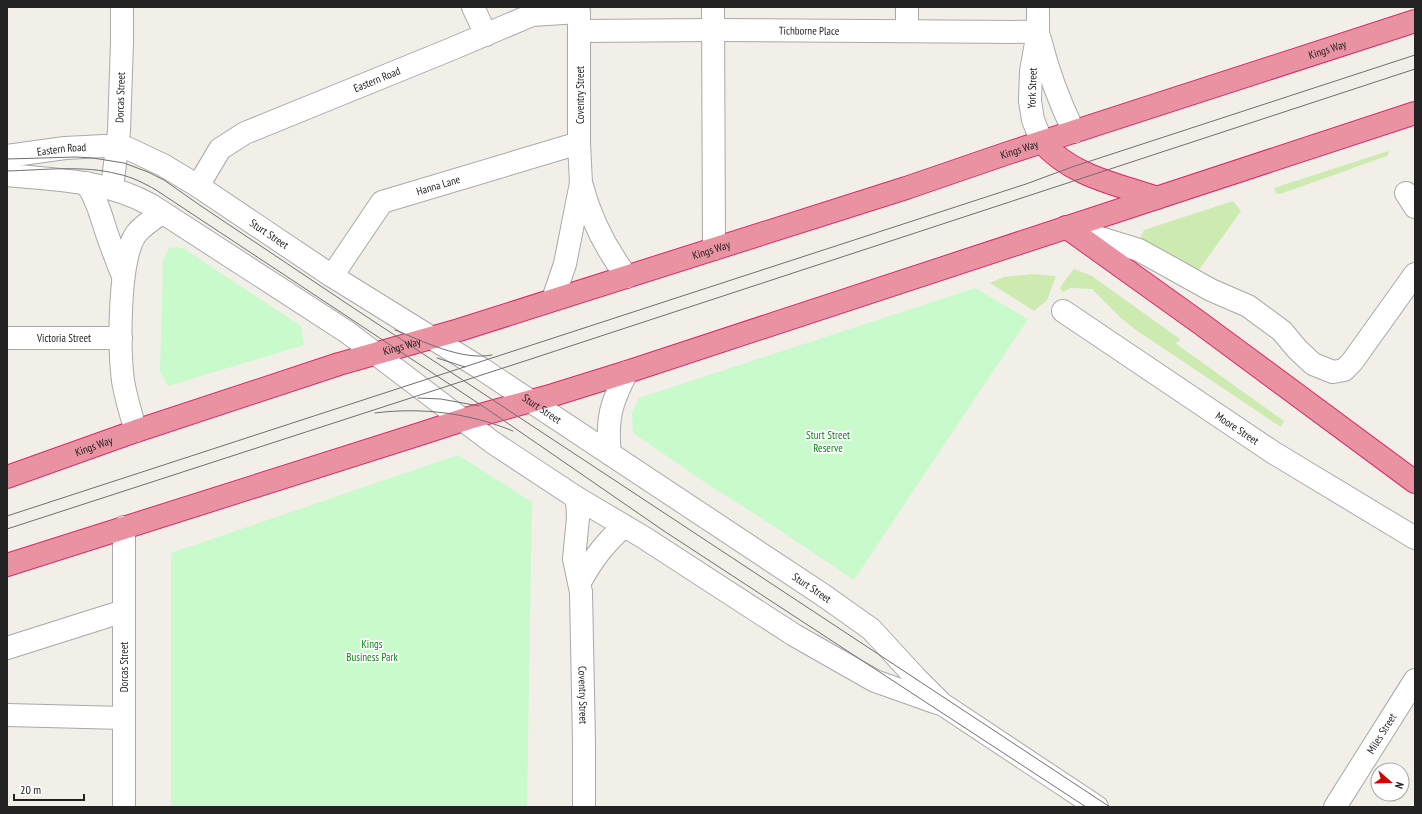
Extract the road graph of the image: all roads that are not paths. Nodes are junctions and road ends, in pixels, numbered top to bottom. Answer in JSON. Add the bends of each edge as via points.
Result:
{"nodes":[{"id":1,"x":122,"y":7,"type":"edge"},
{"id":2,"x":473,"y":7,"type":"edge"},
{"id":3,"x":713,"y":7,"type":"edge"},
{"id":4,"x":907,"y":7,"type":"edge"},
{"id":5,"x":1038,"y":7,"type":"edge"},
{"id":6,"x":579,"y":17,"type":"edge"},
{"id":7,"x":1415,"y":21,"type":"edge"},
{"id":8,"x":713,"y":30,"type":"junction"},
{"id":9,"x":907,"y":31,"type":"junction"},
{"id":10,"x":1038,"y":32,"type":"junction"},
{"id":11,"x":486,"y":35,"type":"junction"},
{"id":12,"x":1415,"y":113,"type":"edge"},
{"id":13,"x":1074,"y":132,"type":"junction"},
{"id":14,"x":1042,"y":142,"type":"junction"},
{"id":15,"x":580,"y":143,"type":"junction"},
{"id":16,"x":117,"y":147,"type":"junction"},
{"id":17,"x":7,"y":156,"type":"edge"},
{"id":18,"x":7,"y":175,"type":"edge"},
{"id":19,"x":86,"y":183,"type":"junction"},
{"id":20,"x":581,"y":183,"type":"junction"},
{"id":21,"x":198,"y":186,"type":"junction"},
{"id":22,"x":112,"y":188,"type":"junction"},
{"id":23,"x":1158,"y":198,"type":"junction"},
{"id":24,"x":162,"y":213,"type":"junction"},
{"id":25,"x":1066,"y":227,"type":"junction"},
{"id":26,"x":714,"y":249,"type":"junction"},
{"id":27,"x":1415,"y":274,"type":"edge"},
{"id":28,"x":123,"y":276,"type":"junction"},
{"id":29,"x":332,"y":276,"type":"junction"},
{"id":30,"x":627,"y":276,"type":"junction"},
{"id":31,"x":553,"y":300,"type":"junction"},
{"id":32,"x":1063,"y":311,"type":"dead end"},
{"id":33,"x":7,"y":338,"type":"edge"},
{"id":34,"x":121,"y":338,"type":"junction"},
{"id":35,"x":432,"y":338,"type":"junction"},
{"id":36,"x":375,"y":353,"type":"junction"},
{"id":37,"x":627,"y":372,"type":"junction"},
{"id":38,"x":530,"y":401,"type":"junction"},
{"id":39,"x":461,"y":420,"type":"junction"},
{"id":40,"x":136,"y":431,"type":"junction"},
{"id":41,"x":610,"y":454,"type":"junction"},
{"id":42,"x":7,"y":477,"type":"edge"},
{"id":43,"x":1415,"y":482,"type":"edge"},
{"id":44,"x":577,"y":498,"type":"junction"},
{"id":45,"x":624,"y":526,"type":"junction"},
{"id":46,"x":124,"y":527,"type":"junction"},
{"id":47,"x":1415,"y":538,"type":"edge"},
{"id":48,"x":7,"y":565,"type":"edge"},
{"id":49,"x":580,"y":582,"type":"junction"},
{"id":50,"x":124,"y":611,"type":"junction"},
{"id":51,"x":7,"y":648,"type":"edge"},
{"id":52,"x":1415,"y":680,"type":"edge"},
{"id":53,"x":942,"y":704,"type":"junction"},
{"id":54,"x":7,"y":715,"type":"edge"},
{"id":55,"x":124,"y":718,"type":"junction"},
{"id":56,"x":124,"y":807,"type":"edge"},
{"id":57,"x":584,"y":807,"type":"edge"},
{"id":58,"x":1098,"y":807,"type":"edge"},
{"id":59,"x":1336,"y":807,"type":"edge"}],
"edges":[{"from":1,"to":16,"type":"street","name":"Dorcas Street"},
{"from":2,"to":11,"type":"street"},
{"from":3,"to":8,"type":"street"},
{"from":4,"to":9,"type":"street"},
{"from":5,"to":10,"type":"street","name":"York Street"},
{"from":6,"to":8,"type":"street","name":"Tichborne Place"},
{"from":6,"to":11,"type":"street","name":"Eastern Road","via":[[532,15]]},
{"from":6,"to":15,"type":"street","name":"Coventry Street"},
{"from":7,"to":13,"type":"highway","name":"Kings Way"},
{"from":8,"to":9,"type":"street","name":"Tichborne Place"},
{"from":8,"to":26,"type":"street"},
{"from":9,"to":10,"type":"street","name":"Tichborne Place"},
{"from":10,"to":13,"type":"street","name":"York Street","via":[[1051,80]]},
{"from":10,"to":14,"type":"street","name":"York Street","via":[[1031,71],[1030,101],[1033,120]]},
{"from":11,"to":21,"type":"street","name":"Eastern Road","via":[[245,133],[220,150]]},
{"from":12,"to":23,"type":"highway"},
{"from":13,"to":14,"type":"highway","name":"Kings Way"},
{"from":14,"to":23,"type":"highway","via":[[1061,161],[1081,172]]},
{"from":14,"to":26,"type":"highway","name":"Kings Way"},
{"from":15,"to":20,"type":"street","name":"Coventry Street"},
{"from":15,"to":29,"type":"street","name":"Hanna Lane","via":[[382,202]]},
{"from":16,"to":17,"type":"street","name":"Eastern Road","via":[[76,147]]},
{"from":16,"to":21,"type":"street","name":"Sturt Street","via":[[154,160]]},
{"from":16,"to":22,"type":"street","name":"Dorcas Street"},
{"from":18,"to":19,"type":"street"},
{"from":19,"to":22,"type":"street"},
{"from":19,"to":28,"type":"street","via":[[100,209]]},
{"from":20,"to":30,"type":"street","name":"Coventry Street","via":[[601,238]]},
{"from":20,"to":31,"type":"street","name":"Coventry Street","via":[[565,264]]},
{"from":21,"to":29,"type":"street","name":"Sturt Street"},
{"from":22,"to":24,"type":"street","name":"Sturt Street","via":[[140,199]]},
{"from":23,"to":25,"type":"highway"},
{"from":24,"to":28,"type":"street","via":[[136,234]]},
{"from":24,"to":36,"type":"street","name":"Sturt Street","via":[[273,283]]},
{"from":25,"to":27,"type":"street","via":[[1138,250],[1211,290],[1248,306],[1282,331],[1313,364],[1332,372],[1344,370],[1352,362]]},
{"from":25,"to":37,"type":"highway"},
{"from":25,"to":43,"type":"highway"},
{"from":26,"to":30,"type":"highway","name":"Kings Way"},
{"from":28,"to":34,"type":"street"},
{"from":29,"to":35,"type":"street","name":"Sturt Street"},
{"from":30,"to":31,"type":"highway","name":"Kings Way"},
{"from":31,"to":35,"type":"highway","name":"Kings Way"},
{"from":32,"to":47,"type":"street","name":"Moore Street","via":[[1274,453]]},
{"from":33,"to":34,"type":"street","name":"Victoria Street"},
{"from":34,"to":40,"type":"street","via":[[123,381]]},
{"from":35,"to":36,"type":"highway","name":"Kings Way"},
{"from":35,"to":38,"type":"street","name":"Sturt Street"},
{"from":36,"to":39,"type":"street","name":"Sturt Street"},
{"from":36,"to":40,"type":"highway","name":"Kings Way"},
{"from":37,"to":38,"type":"highway"},
{"from":37,"to":41,"type":"street","via":[[610,413]]},
{"from":38,"to":39,"type":"highway"},
{"from":38,"to":41,"type":"street","name":"Sturt Street"},
{"from":39,"to":44,"type":"street","name":"Sturt Street"},
{"from":39,"to":46,"type":"highway"},
{"from":40,"to":42,"type":"highway","name":"Kings Way"},
{"from":41,"to":53,"type":"street","name":"Sturt Street","via":[[871,629]]},
{"from":44,"to":45,"type":"street","name":"Sturt Street"},
{"from":44,"to":49,"type":"street","name":"Coventry Street","via":[[574,559]]},
{"from":45,"to":49,"type":"street","via":[[604,545]]},
{"from":45,"to":53,"type":"street","name":"Sturt Street","via":[[794,635],[875,681]]},
{"from":46,"to":48,"type":"highway"},
{"from":46,"to":50,"type":"street","name":"Dorcas Street"},
{"from":49,"to":57,"type":"street","name":"Coventry Street"},
{"from":50,"to":51,"type":"street"},
{"from":50,"to":55,"type":"street","name":"Dorcas Street"},
{"from":52,"to":59,"type":"street","name":"Miles Street"},
{"from":53,"to":58,"type":"street","name":"Sturt Street"},
{"from":54,"to":55,"type":"street"},
{"from":55,"to":56,"type":"street","name":"Dorcas Street"}]}
